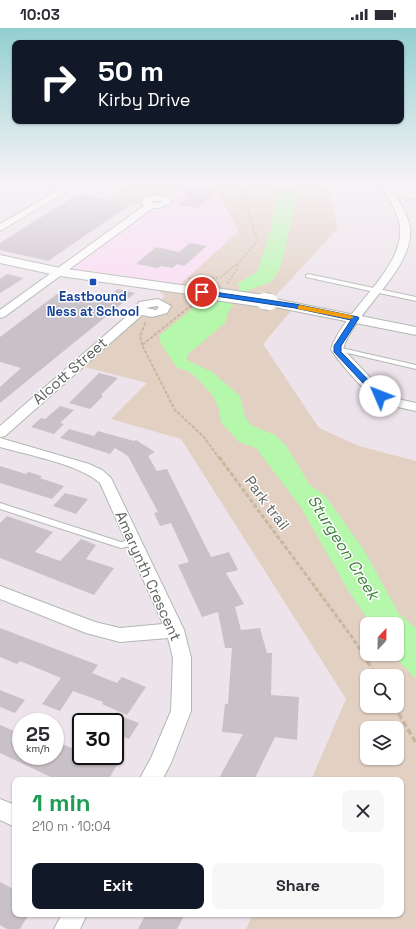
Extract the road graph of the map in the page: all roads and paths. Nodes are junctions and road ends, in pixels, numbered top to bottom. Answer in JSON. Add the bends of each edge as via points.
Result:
{"nodes":[{"id":1,"x":125,"y":225,"type":"edge"},
{"id":2,"x":253,"y":225,"type":"edge"},
{"id":3,"x":404,"y":225,"type":"edge"},
{"id":4,"x":0,"y":259,"type":"edge"},
{"id":5,"x":237,"y":264,"type":"junction"},
{"id":6,"x":60,"y":272,"type":"junction"},
{"id":7,"x":308,"y":276,"type":"dead end"},
{"id":8,"x":183,"y":278,"type":"dead end"},
{"id":9,"x":223,"y":289,"type":"dead end"},
{"id":10,"x":374,"y":291,"type":"junction"},
{"id":11,"x":202,"y":297,"type":"junction"},
{"id":12,"x":416,"y":300,"type":"edge"},
{"id":13,"x":145,"y":312,"type":"joint"},
{"id":14,"x":0,"y":315,"type":"edge"},
{"id":15,"x":355,"y":318,"type":"junction"},
{"id":16,"x":416,"y":331,"type":"edge"},
{"id":17,"x":142,"y":345,"type":"junction"},
{"id":18,"x":337,"y":349,"type":"junction"},
{"id":19,"x":416,"y":368,"type":"edge"},
{"id":20,"x":416,"y":408,"type":"edge"},
{"id":21,"x":0,"y":433,"type":"edge"},
{"id":22,"x":0,"y":442,"type":"edge"},
{"id":23,"x":0,"y":506,"type":"edge"},
{"id":24,"x":135,"y":542,"type":"junction"},
{"id":25,"x":0,"y":592,"type":"edge"},
{"id":26,"x":175,"y":630,"type":"junction"},
{"id":27,"x":373,"y":669,"type":"edge"},
{"id":28,"x":398,"y":713,"type":"edge"},
{"id":29,"x":416,"y":742,"type":"edge"},
{"id":30,"x":152,"y":777,"type":"edge"},
{"id":31,"x":0,"y":808,"type":"edge"},
{"id":32,"x":12,"y":814,"type":"edge"},
{"id":33,"x":73,"y":917,"type":"edge"},
{"id":34,"x":67,"y":929,"type":"edge"}],
"edges":[{"from":1,"to":6,"type":"street"},
{"from":2,"to":5,"type":"path","via":[[257,239]]},
{"from":3,"to":10,"type":"street","via":[[403,248]]},
{"from":4,"to":6,"type":"street"},
{"from":5,"to":8,"type":"path","via":[[219,279]]},
{"from":5,"to":9,"type":"path","via":[[237,269]]},
{"from":6,"to":11,"type":"street"},
{"from":6,"to":14,"type":"street"},
{"from":7,"to":10,"type":"lane"},
{"from":10,"to":12,"type":"lane"},
{"from":10,"to":15,"type":"street"},
{"from":11,"to":15,"type":"street","bridge":true,"via":[[270,302]]},
{"from":11,"to":17,"type":"path"},
{"from":13,"to":17,"type":"path","via":[[140,336]]},
{"from":13,"to":21,"type":"street","name":"Alcott Street"},
{"from":15,"to":16,"type":"street"},
{"from":15,"to":18,"type":"street"},
{"from":17,"to":27,"type":"path","name":"Park trail","via":[[175,410],[204,437],[352,637]]},
{"from":18,"to":19,"type":"lane"},
{"from":18,"to":20,"type":"street","via":[[380,396]]},
{"from":22,"to":24,"type":"street","name":"Amarynth Crescent","via":[[97,473],[106,481]]},
{"from":23,"to":24,"type":"lane","via":[[121,545]]},
{"from":24,"to":26,"type":"street","name":"Amarynth Crescent"},
{"from":25,"to":26,"type":"street","via":[[92,628],[120,636]]},
{"from":26,"to":30,"type":"street","name":"Amarynth Crescent","via":[[182,658],[181,711]]},
{"from":28,"to":29,"type":"path"},
{"from":31,"to":32,"type":"street"},
{"from":33,"to":34,"type":"street"}]}
